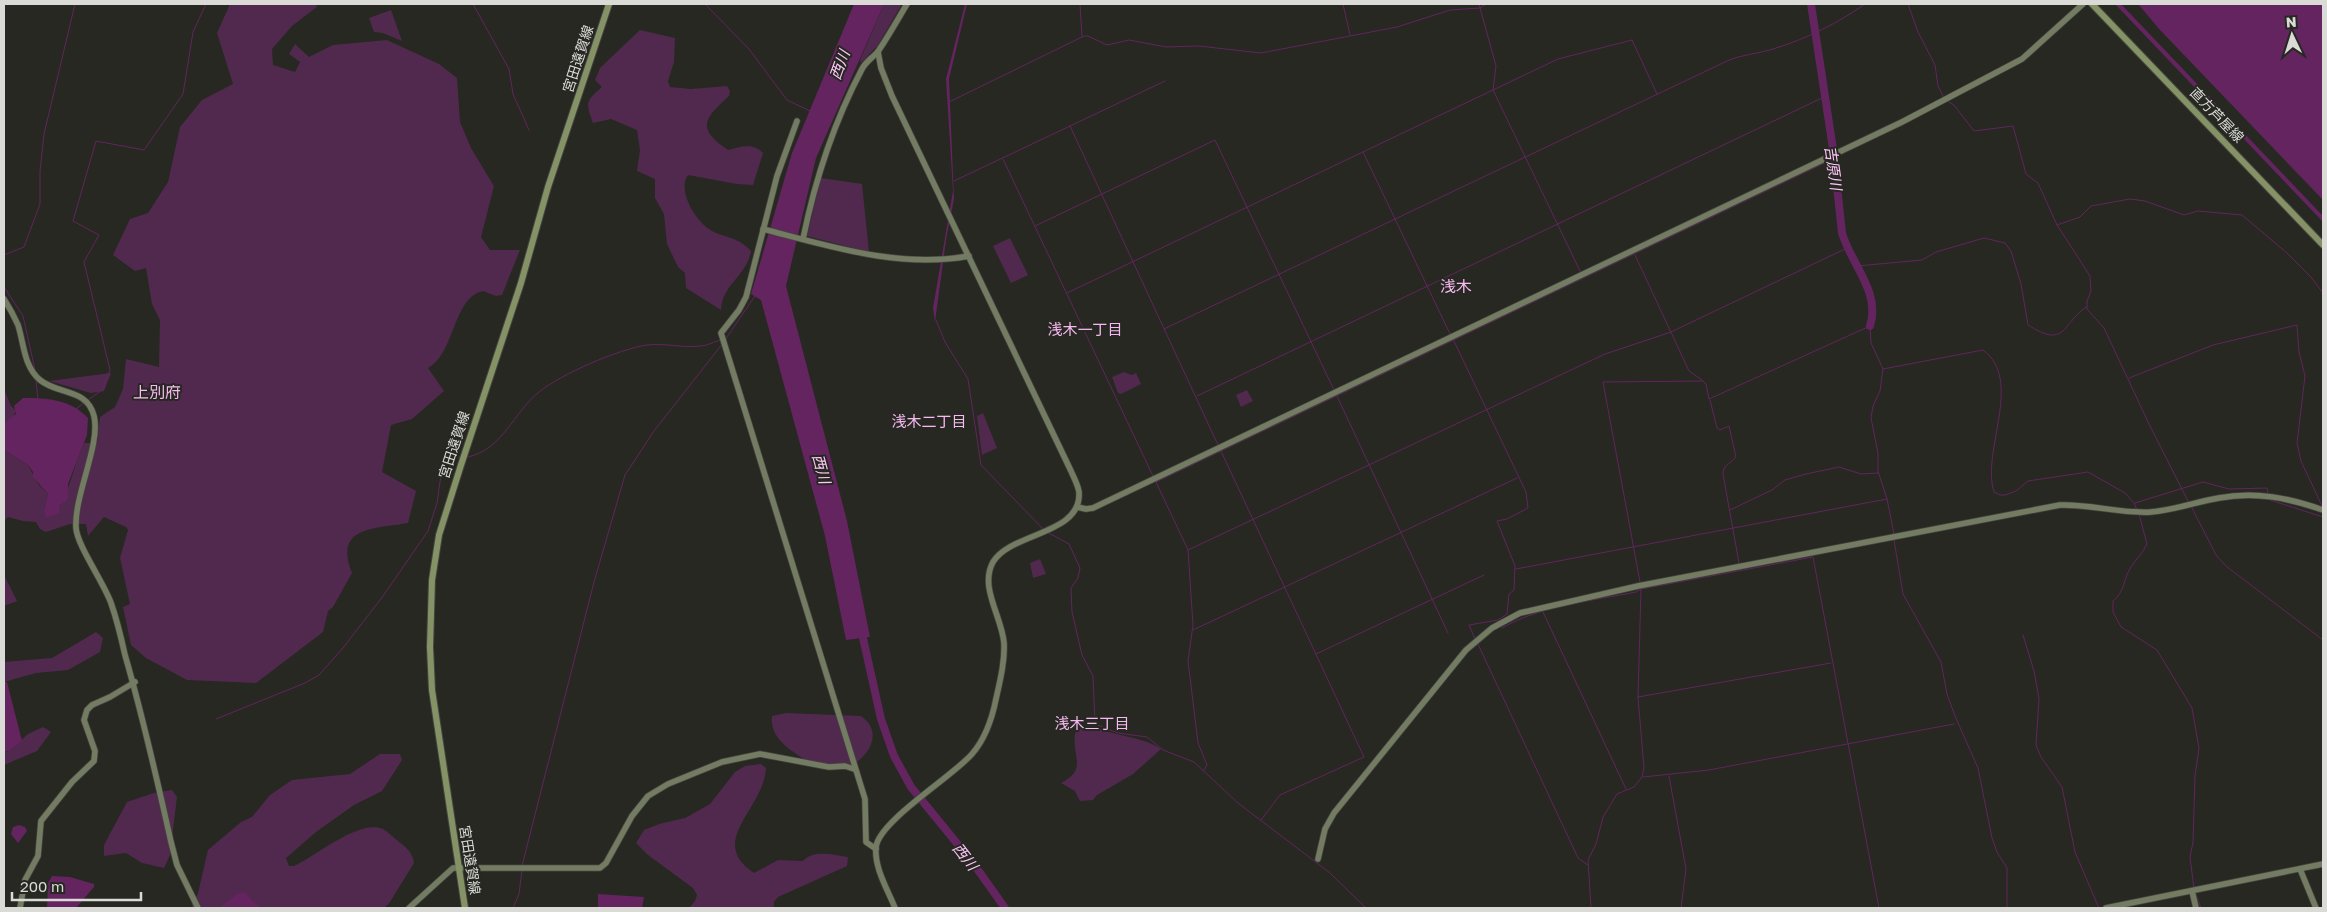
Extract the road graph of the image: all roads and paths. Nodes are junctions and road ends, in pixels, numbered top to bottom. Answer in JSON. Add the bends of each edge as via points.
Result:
{"nodes":[{"id":1,"x":609,"y":4,"type":"edge"},
{"id":2,"x":907,"y":4,"type":"edge"},
{"id":3,"x":2083,"y":4,"type":"edge"},
{"id":4,"x":2092,"y":4,"type":"edge"},
{"id":5,"x":878,"y":52,"type":"junction"},
{"id":6,"x":797,"y":122,"type":"dead end"},
{"id":7,"x":766,"y":229,"type":"junction"},
{"id":8,"x":800,"y":238,"type":"junction"},
{"id":9,"x":2323,"y":245,"type":"edge"},
{"id":10,"x":969,"y":256,"type":"junction"},
{"id":11,"x":4,"y":299,"type":"edge"},
{"id":12,"x":1077,"y":507,"type":"junction"},
{"id":13,"x":2323,"y":510,"type":"edge"},
{"id":14,"x":135,"y":682,"type":"junction"},
{"id":15,"x":854,"y":769,"type":"junction"},
{"id":16,"x":876,"y":849,"type":"junction"},
{"id":17,"x":1318,"y":860,"type":"dead end"},
{"id":18,"x":2323,"y":864,"type":"edge"},
{"id":19,"x":458,"y":868,"type":"junction"},
{"id":20,"x":2300,"y":869,"type":"junction"},
{"id":21,"x":2192,"y":891,"type":"junction"},
{"id":22,"x":20,"y":908,"type":"edge"},
{"id":23,"x":198,"y":908,"type":"edge"},
{"id":24,"x":409,"y":908,"type":"edge"},
{"id":25,"x":465,"y":908,"type":"edge"},
{"id":26,"x":895,"y":908,"type":"edge"},
{"id":27,"x":2106,"y":908,"type":"edge"},
{"id":28,"x":2196,"y":908,"type":"edge"},
{"id":29,"x":2316,"y":908,"type":"edge"}],
"edges":[{"from":1,"to":19,"type":"main road","name":"宮田遠賀線","via":[[439,535],[430,612],[432,682]]},
{"from":2,"to":5,"type":"street"},
{"from":3,"to":12,"type":"street","via":[[2022,59],[1941,102],[1093,508]]},
{"from":4,"to":9,"type":"main road","name":"直方芦屋線"},
{"from":5,"to":8,"type":"street","via":[[862,68],[840,116]]},
{"from":5,"to":10,"type":"street","via":[[880,68],[892,96]]},
{"from":6,"to":7,"type":"street","via":[[777,176]]},
{"from":7,"to":8,"type":"street"},
{"from":7,"to":15,"type":"street","via":[[746,297],[721,333]]},
{"from":8,"to":10,"type":"street","via":[[858,253],[942,261]]},
{"from":10,"to":12,"type":"street","via":[[1071,471],[1079,492]]},
{"from":11,"to":14,"type":"street","via":[[13,313],[33,374],[49,386],[78,394],[94,417],[92,449],[80,489],[76,528],[111,604]]},
{"from":12,"to":16,"type":"street","via":[[1062,522],[998,555],[989,572],[989,590],[1002,629],[1004,650],[992,719],[974,752],[882,831]]},
{"from":13,"to":17,"type":"street","via":[[2289,499],[2248,495],[2150,512],[2060,505],[1638,586],[1520,613],[1492,628],[1466,650],[1446,674],[1334,813],[1325,829]]},
{"from":14,"to":22,"type":"street","via":[[86,710],[84,720],[96,751],[94,761],[72,782],[41,821],[38,856],[25,880]]},
{"from":14,"to":23,"type":"street","via":[[170,842],[184,882]]},
{"from":15,"to":16,"type":"street","via":[[864,799],[866,842]]},
{"from":15,"to":19,"type":"street","via":[[770,754],[722,762],[668,784],[648,796],[600,868]]},
{"from":16,"to":26,"type":"street","via":[[880,872]]},
{"from":18,"to":20,"type":"street"},
{"from":19,"to":24,"type":"street","via":[[452,868]]},
{"from":19,"to":25,"type":"main road","name":"宮田遠賀線"},
{"from":20,"to":21,"type":"street"},
{"from":20,"to":29,"type":"street"},
{"from":21,"to":27,"type":"street"},
{"from":21,"to":28,"type":"street"}]}
